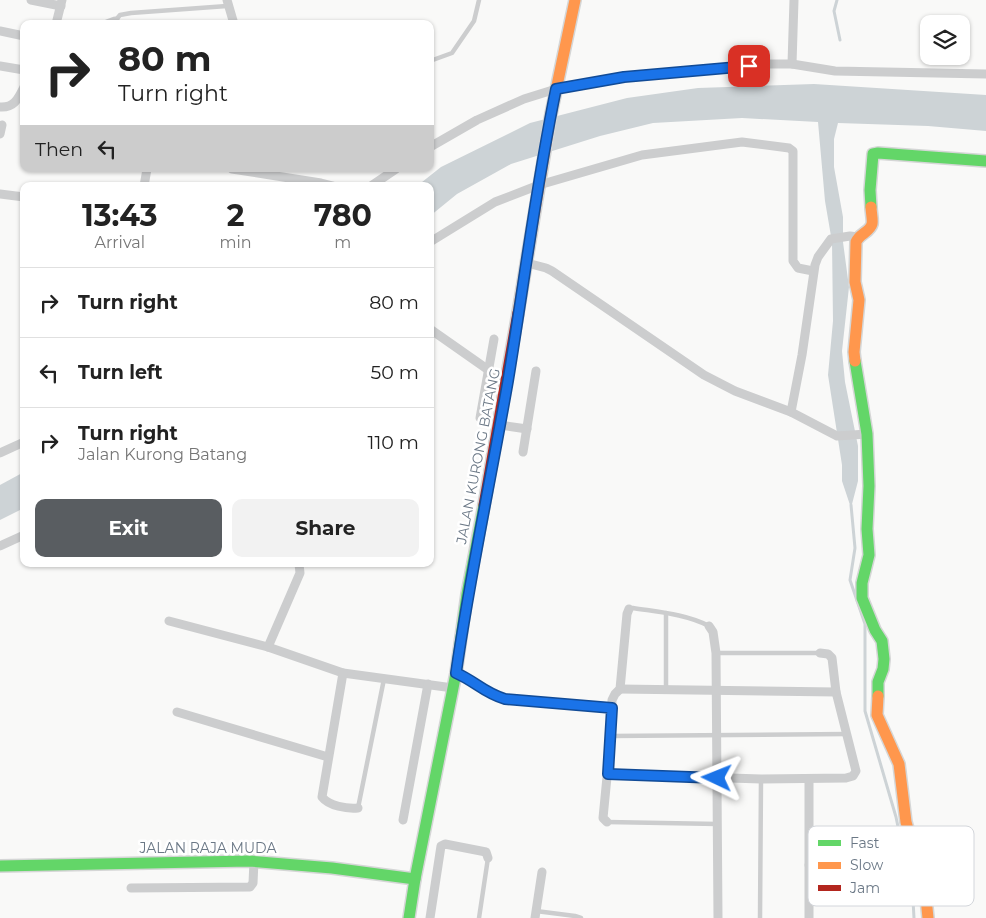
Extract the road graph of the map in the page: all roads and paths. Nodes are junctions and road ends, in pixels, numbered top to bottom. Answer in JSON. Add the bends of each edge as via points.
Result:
{"nodes":[{"id":1,"x":31,"y":0,"type":"edge"},
{"id":2,"x":479,"y":0,"type":"edge"},
{"id":3,"x":575,"y":0,"type":"edge"},
{"id":4,"x":794,"y":0,"type":"edge"},
{"id":5,"x":62,"y":3,"type":"edge"},
{"id":6,"x":227,"y":3,"type":"edge"},
{"id":7,"x":60,"y":20,"type":"edge"},
{"id":8,"x":116,"y":20,"type":"edge"},
{"id":9,"x":233,"y":20,"type":"edge"},
{"id":10,"x":0,"y":31,"type":"edge"},
{"id":11,"x":20,"y":35,"type":"edge"},
{"id":12,"x":434,"y":60,"type":"edge"},
{"id":13,"x":792,"y":64,"type":"junction"},
{"id":14,"x":0,"y":66,"type":"edge"},
{"id":15,"x":20,"y":69,"type":"edge"},
{"id":16,"x":986,"y":74,"type":"edge"},
{"id":17,"x":556,"y":89,"type":"junction"},
{"id":18,"x":20,"y":94,"type":"edge"},
{"id":19,"x":0,"y":107,"type":"edge"},
{"id":20,"x":434,"y":145,"type":"edge"},
{"id":21,"x":986,"y":161,"type":"edge"},
{"id":22,"x":251,"y":172,"type":"edge"},
{"id":23,"x":392,"y":172,"type":"edge"},
{"id":24,"x":539,"y":181,"type":"junction"},
{"id":25,"x":315,"y":182,"type":"edge"},
{"id":26,"x":377,"y":182,"type":"edge"},
{"id":27,"x":0,"y":194,"type":"edge"},
{"id":28,"x":20,"y":197,"type":"edge"},
{"id":29,"x":858,"y":237,"type":"junction"},
{"id":30,"x":434,"y":240,"type":"edge"},
{"id":31,"x":527,"y":263,"type":"junction"},
{"id":32,"x":814,"y":271,"type":"junction"},
{"id":33,"x":434,"y":332,"type":"edge"},
{"id":34,"x":494,"y":339,"type":"dead end"},
{"id":35,"x":489,"y":370,"type":"junction"},
{"id":36,"x":536,"y":371,"type":"dead end"},
{"id":37,"x":507,"y":383,"type":"junction"},
{"id":38,"x":791,"y":412,"type":"junction"},
{"id":39,"x":480,"y":418,"type":"dead end"},
{"id":40,"x":500,"y":425,"type":"junction"},
{"id":41,"x":527,"y":429,"type":"junction"},
{"id":42,"x":863,"y":434,"type":"junction"},
{"id":43,"x":20,"y":444,"type":"edge"},
{"id":44,"x":523,"y":452,"type":"dead end"},
{"id":45,"x":0,"y":454,"type":"edge"},
{"id":46,"x":20,"y":537,"type":"edge"},
{"id":47,"x":0,"y":546,"type":"edge"},
{"id":48,"x":299,"y":567,"type":"edge"},
{"id":49,"x":629,"y":609,"type":"joint"},
{"id":50,"x":666,"y":613,"type":"junction"},
{"id":51,"x":169,"y":621,"type":"dead end"},
{"id":52,"x":709,"y":626,"type":"joint"},
{"id":53,"x":268,"y":647,"type":"junction"},
{"id":54,"x":820,"y":653,"type":"joint"},
{"id":55,"x":716,"y":654,"type":"junction"},
{"id":56,"x":342,"y":673,"type":"junction"},
{"id":57,"x":456,"y":673,"type":"junction"},
{"id":58,"x":384,"y":679,"type":"junction"},
{"id":59,"x":428,"y":684,"type":"junction"},
{"id":60,"x":453,"y":688,"type":"junction"},
{"id":61,"x":620,"y":688,"type":"junction"},
{"id":62,"x":666,"y":689,"type":"junction"},
{"id":63,"x":716,"y":691,"type":"junction"},
{"id":64,"x":836,"y":692,"type":"junction"},
{"id":65,"x":612,"y":708,"type":"junction"},
{"id":66,"x":177,"y":712,"type":"dead end"},
{"id":67,"x":716,"y":734,"type":"junction"},
{"id":68,"x":847,"y":734,"type":"junction"},
{"id":69,"x":611,"y":736,"type":"junction"},
{"id":70,"x":328,"y":757,"type":"junction"},
{"id":71,"x":608,"y":774,"type":"junction"},
{"id":72,"x":717,"y":778,"type":"junction"},
{"id":73,"x":809,"y":778,"type":"junction"},
{"id":74,"x":761,"y":779,"type":"junction"},
{"id":75,"x":358,"y":808,"type":"joint"},
{"id":76,"x":403,"y":820,"type":"dead end"},
{"id":77,"x":607,"y":822,"type":"joint"},
{"id":78,"x":718,"y":824,"type":"junction"},
{"id":79,"x":809,"y":826,"type":"edge"},
{"id":80,"x":907,"y":826,"type":"edge"},
{"id":81,"x":488,"y":858,"type":"joint"},
{"id":82,"x":254,"y":861,"type":"junction"},
{"id":83,"x":0,"y":866,"type":"edge"},
{"id":84,"x":542,"y":872,"type":"dead end"},
{"id":85,"x":415,"y":879,"type":"junction"},
{"id":86,"x":131,"y":888,"type":"dead end"},
{"id":87,"x":536,"y":914,"type":"edge"},
{"id":88,"x":409,"y":918,"type":"edge"},
{"id":89,"x":430,"y":918,"type":"edge"},
{"id":90,"x":479,"y":918,"type":"edge"},
{"id":91,"x":581,"y":918,"type":"edge"},
{"id":92,"x":718,"y":918,"type":"edge"},
{"id":93,"x":760,"y":918,"type":"edge"}],
"edges":[{"from":1,"to":5,"type":"street"},
{"from":2,"to":12,"type":"lane","via":[[474,21],[452,53]]},
{"from":3,"to":17,"type":"street","name":"JALAN KURONG BATANG"},
{"from":4,"to":13,"type":"street"},
{"from":5,"to":7,"type":"street"},
{"from":6,"to":8,"type":"lane","via":[[131,12]]},
{"from":6,"to":9,"type":"street"},
{"from":10,"to":11,"type":"street"},
{"from":13,"to":16,"type":"street","via":[[835,71]]},
{"from":13,"to":17,"type":"street","via":[[624,77]]},
{"from":14,"to":15,"type":"street"},
{"from":17,"to":20,"type":"street","via":[[485,116]]},
{"from":17,"to":24,"type":"street","name":"JALAN KURONG BATANG"},
{"from":18,"to":19,"type":"street","via":[[14,104]]},
{"from":21,"to":29,"type":"street","via":[[875,153],[870,190],[872,224]]},
{"from":22,"to":25,"type":"street"},
{"from":23,"to":26,"type":"street"},
{"from":24,"to":30,"type":"street","via":[[495,202]]},
{"from":24,"to":31,"type":"street","name":"JALAN KURONG BATANG"},
{"from":24,"to":32,"type":"street","via":[[642,155],[742,142],[789,148],[793,153],[793,261],[798,268]]},
{"from":27,"to":28,"type":"street"},
{"from":29,"to":32,"type":"street","via":[[828,241]]},
{"from":29,"to":42,"type":"street","via":[[855,282],[859,300],[854,352]]},
{"from":31,"to":37,"type":"street","name":"JALAN KURONG BATANG"},
{"from":31,"to":38,"type":"street","via":[[552,271],[704,375],[735,392]]},
{"from":32,"to":38,"type":"street"},
{"from":33,"to":35,"type":"street"},
{"from":34,"to":35,"type":"street"},
{"from":35,"to":37,"type":"street"},
{"from":35,"to":39,"type":"street"},
{"from":36,"to":41,"type":"street"},
{"from":37,"to":40,"type":"street","name":"JALAN KURONG BATANG"},
{"from":38,"to":42,"type":"street","via":[[836,436]]},
{"from":40,"to":41,"type":"street"},
{"from":40,"to":57,"type":"street","name":"JALAN KURONG BATANG","via":[[467,594]]},
{"from":41,"to":44,"type":"street"},
{"from":42,"to":80,"type":"street","via":[[869,486],[869,555],[862,598],[882,641],[884,659],[878,682],[877,715],[899,764]]},
{"from":43,"to":45,"type":"street"},
{"from":46,"to":47,"type":"street"},
{"from":48,"to":53,"type":"street","via":[[300,573]]},
{"from":49,"to":50,"type":"lane"},
{"from":49,"to":61,"type":"street"},
{"from":50,"to":52,"type":"lane"},
{"from":50,"to":62,"type":"lane"},
{"from":51,"to":53,"type":"street"},
{"from":52,"to":55,"type":"street"},
{"from":53,"to":56,"type":"street"},
{"from":54,"to":55,"type":"lane"},
{"from":54,"to":64,"type":"street","via":[[832,658]]},
{"from":55,"to":63,"type":"street"},
{"from":56,"to":58,"type":"street"},
{"from":56,"to":70,"type":"street"},
{"from":57,"to":60,"type":"street","name":"JALAN KURONG BATANG"},
{"from":57,"to":65,"type":"street","via":[[491,695],[505,699]]},
{"from":58,"to":59,"type":"street"},
{"from":58,"to":75,"type":"lane"},
{"from":59,"to":60,"type":"street"},
{"from":59,"to":76,"type":"street"},
{"from":60,"to":85,"type":"street","name":"JALAN KURONG BATANG"},
{"from":61,"to":62,"type":"street"},
{"from":61,"to":65,"type":"street","via":[[612,700]]},
{"from":62,"to":63,"type":"street"},
{"from":63,"to":64,"type":"street"},
{"from":63,"to":67,"type":"street"},
{"from":64,"to":68,"type":"street"},
{"from":65,"to":69,"type":"street"},
{"from":66,"to":70,"type":"street"},
{"from":67,"to":68,"type":"lane"},
{"from":67,"to":69,"type":"lane"},
{"from":67,"to":72,"type":"street"},
{"from":68,"to":73,"type":"street","via":[[856,771],[853,776]]},
{"from":69,"to":71,"type":"street"},
{"from":70,"to":75,"type":"street","via":[[322,797],[331,803]]},
{"from":71,"to":72,"type":"street"},
{"from":71,"to":77,"type":"street","via":[[603,818]]},
{"from":72,"to":74,"type":"street"},
{"from":72,"to":78,"type":"street"},
{"from":73,"to":74,"type":"street"},
{"from":73,"to":79,"type":"street"},
{"from":74,"to":93,"type":"lane"},
{"from":77,"to":78,"type":"lane"},
{"from":78,"to":92,"type":"street"},
{"from":81,"to":89,"type":"street","via":[[486,852],[445,844],[441,846]]},
{"from":81,"to":90,"type":"lane"},
{"from":82,"to":83,"type":"street","name":"JALAN RAJA MUDA"},
{"from":82,"to":85,"type":"street","name":"JALAN RAJA MUDA"},
{"from":82,"to":86,"type":"street","via":[[253,884],[250,887]]},
{"from":84,"to":87,"type":"street"},
{"from":85,"to":88,"type":"street","name":"JALAN KURONG BATANG"},
{"from":87,"to":91,"type":"lane"}]}
